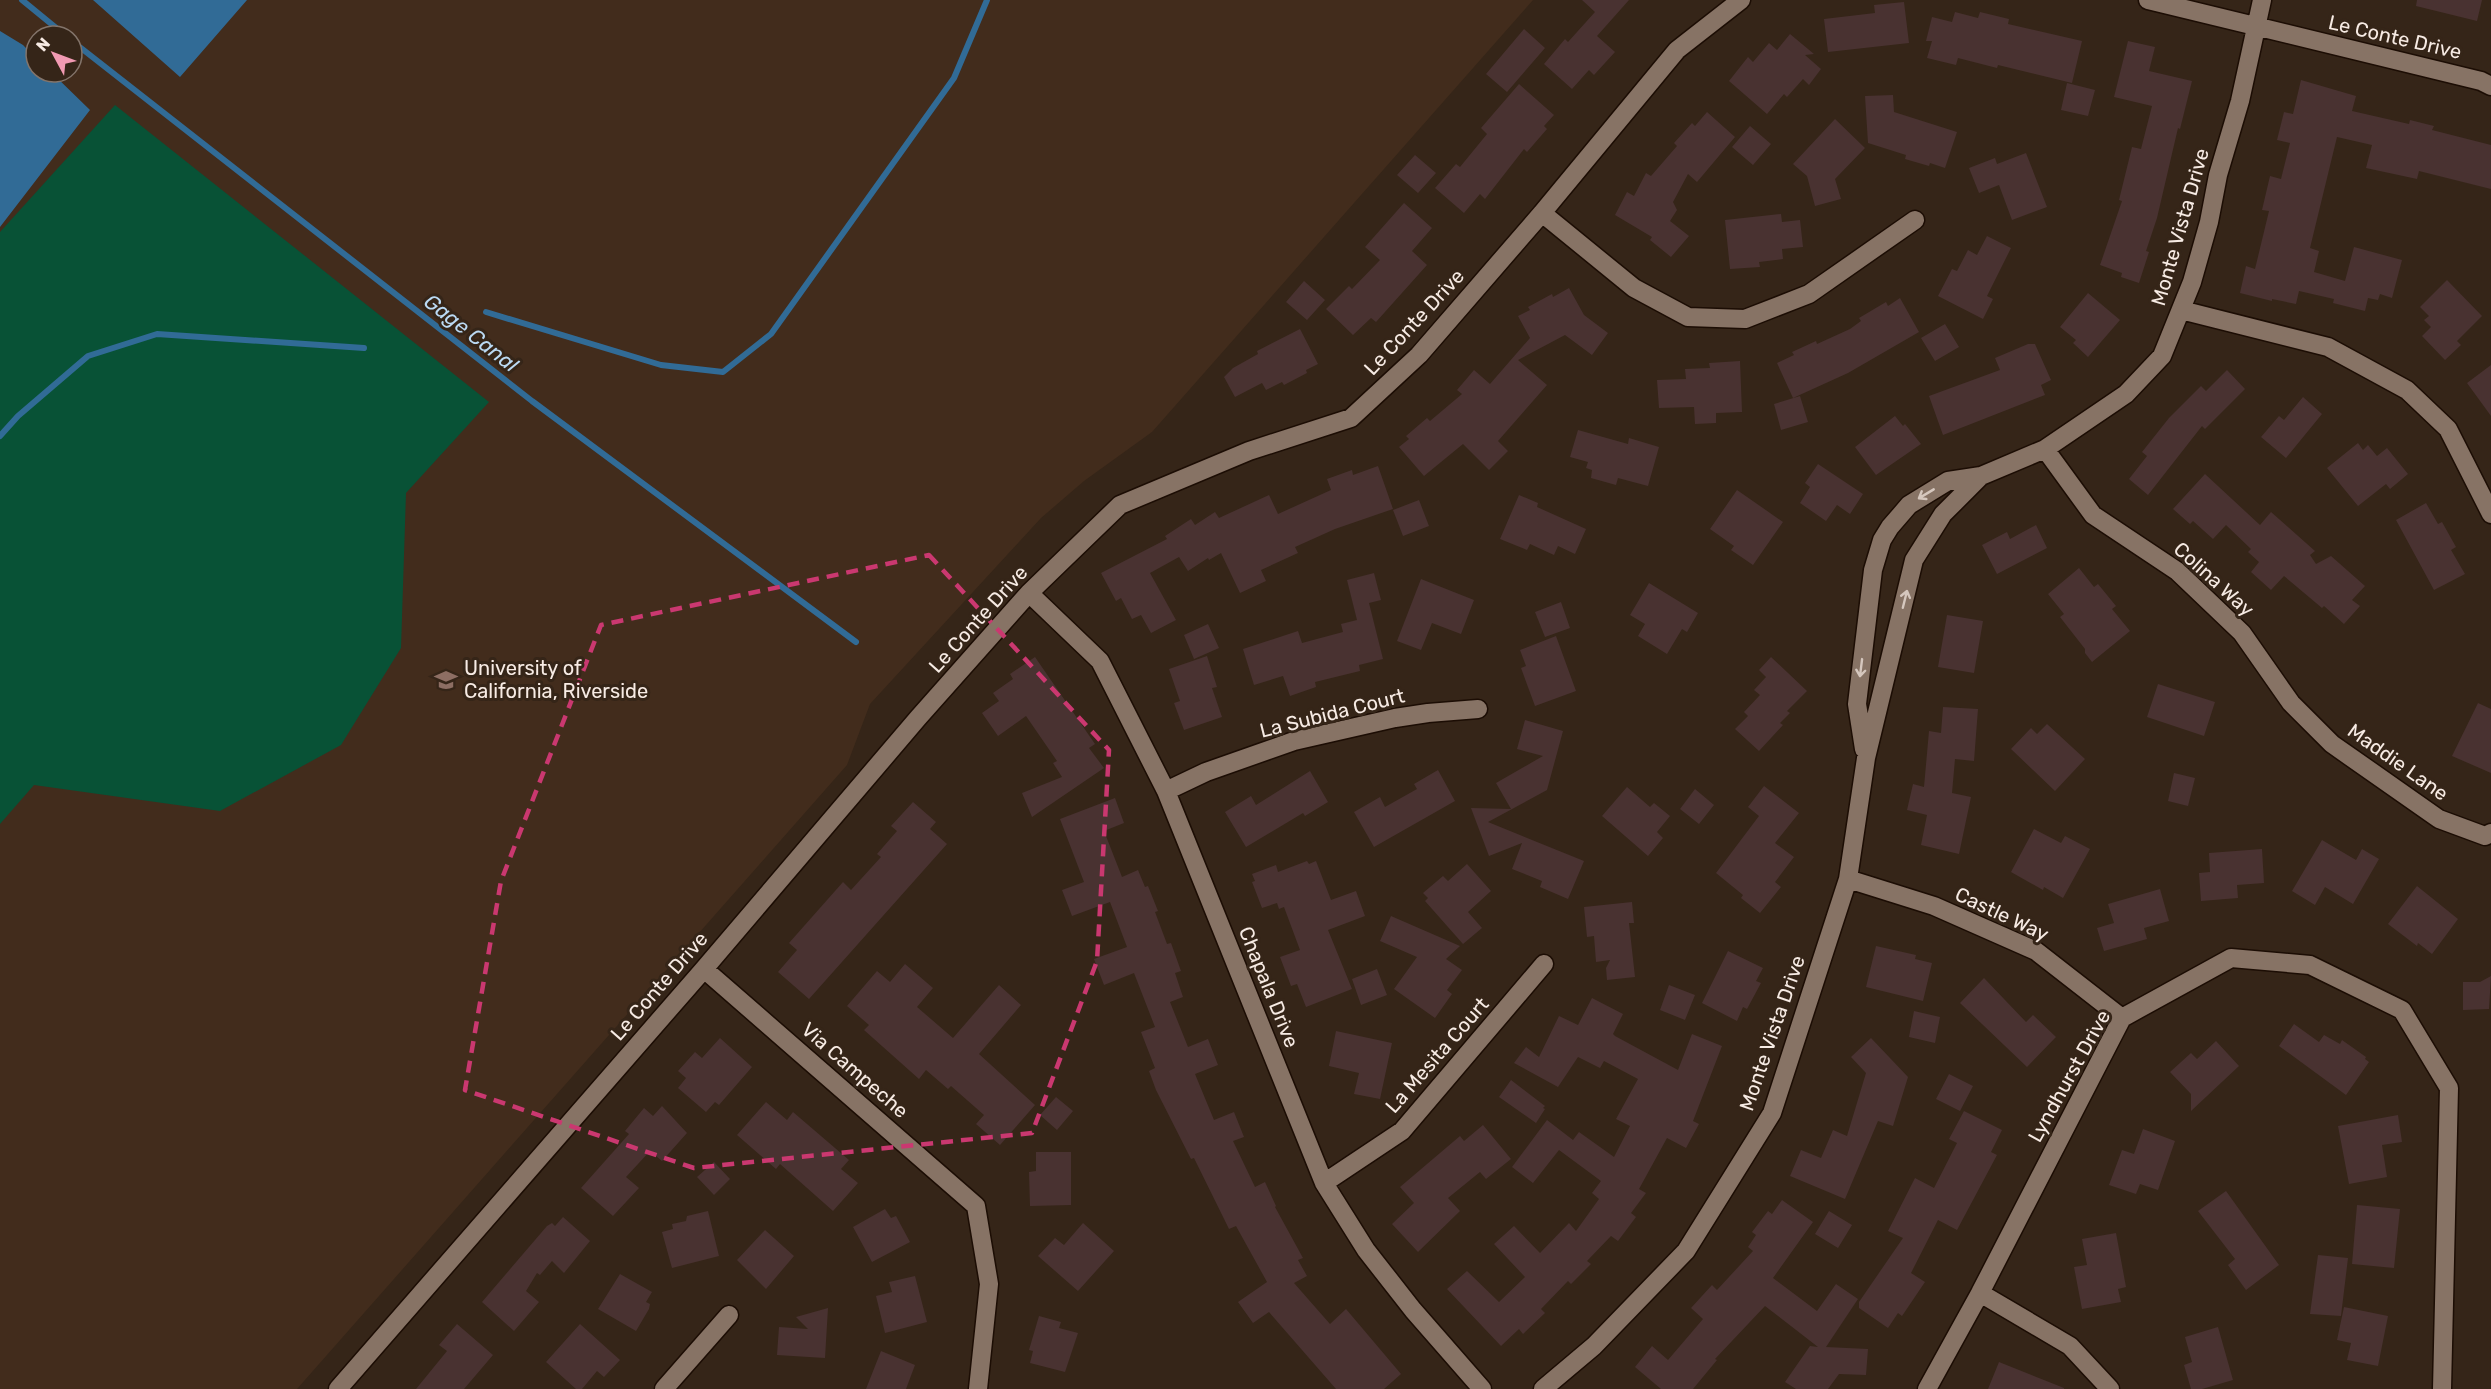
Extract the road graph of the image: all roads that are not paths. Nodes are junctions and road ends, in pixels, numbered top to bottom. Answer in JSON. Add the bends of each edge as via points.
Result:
{"nodes":[{"id":1,"x":1741,"y":0,"type":"edge"},
{"id":2,"x":2148,"y":0,"type":"edge"},
{"id":3,"x":2262,"y":0,"type":"edge"},
{"id":4,"x":2254,"y":28,"type":"junction"},
{"id":5,"x":2491,"y":86,"type":"edge"},
{"id":6,"x":1542,"y":213,"type":"junction"},
{"id":7,"x":1915,"y":220,"type":"dead end"},
{"id":8,"x":2181,"y":310,"type":"junction"},
{"id":9,"x":2045,"y":449,"type":"junction"},
{"id":10,"x":1981,"y":476,"type":"junction"},
{"id":11,"x":2491,"y":514,"type":"edge"},
{"id":12,"x":1029,"y":593,"type":"junction"},
{"id":13,"x":2291,"y":703,"type":"joint"},
{"id":14,"x":1479,"y":708,"type":"dead end"},
{"id":15,"x":1866,"y":758,"type":"junction"},
{"id":16,"x":1166,"y":791,"type":"junction"},
{"id":17,"x":2491,"y":833,"type":"edge"},
{"id":18,"x":1848,"y":879,"type":"junction"},
{"id":19,"x":1544,"y":964,"type":"dead end"},
{"id":20,"x":704,"y":969,"type":"junction"},
{"id":21,"x":2122,"y":1018,"type":"junction"},
{"id":22,"x":1324,"y":1183,"type":"junction"},
{"id":23,"x":1980,"y":1293,"type":"junction"},
{"id":24,"x":729,"y":1315,"type":"dead end"},
{"id":25,"x":338,"y":1389,"type":"edge"},
{"id":26,"x":664,"y":1389,"type":"edge"},
{"id":27,"x":978,"y":1389,"type":"edge"},
{"id":28,"x":1482,"y":1389,"type":"edge"},
{"id":29,"x":1544,"y":1389,"type":"edge"},
{"id":30,"x":1927,"y":1389,"type":"edge"},
{"id":31,"x":2110,"y":1389,"type":"edge"},
{"id":32,"x":2442,"y":1389,"type":"edge"}],
"edges":[{"from":1,"to":6,"type":"street","name":"Le Conte Drive","via":[[1677,50]]},
{"from":2,"to":4,"type":"street","name":"Le Conte Drive"},
{"from":3,"to":4,"type":"street","name":"Monte Vista Drive"},
{"from":4,"to":5,"type":"street","name":"Le Conte Drive"},
{"from":4,"to":8,"type":"street","name":"Monte Vista Drive","via":[[2240,102],[2209,222]]},
{"from":6,"to":7,"type":"street","via":[[1634,288],[1688,317],[1745,319],[1809,294]]},
{"from":6,"to":12,"type":"street","name":"Le Conte Drive","via":[[1419,355],[1350,418],[1249,451],[1119,505]]},
{"from":8,"to":9,"type":"street","name":"Monte Vista Drive","via":[[2162,356],[2126,394]]},
{"from":8,"to":11,"type":"street","via":[[2328,347],[2407,390],[2448,429]]},
{"from":9,"to":10,"type":"street","name":"Monte Vista Drive"},
{"from":9,"to":13,"type":"street","name":"Colina Way","via":[[2093,515],[2176,571],[2242,633]]},
{"from":15,"to":10,"type":"street","name":"Monte Vista Drive","one_way":true,"via":[[1914,560],[1944,514]]},
{"from":10,"to":15,"type":"street","name":"Monte Vista Drive","one_way":true,"via":[[1948,482],[1909,505],[1882,540],[1873,570],[1857,704]]},
{"from":12,"to":16,"type":"street","name":"Chapala Drive","via":[[1100,661]]},
{"from":12,"to":20,"type":"street","name":"Le Conte Drive"},
{"from":13,"to":17,"type":"street","name":"Maddie Lane","via":[[2332,744],[2439,819],[2485,836]]},
{"from":14,"to":16,"type":"street","name":"La Subida Court","via":[[1428,712],[1294,741],[1206,772]]},
{"from":15,"to":18,"type":"street","name":"Monte Vista Drive"},
{"from":16,"to":22,"type":"street","name":"Chapala Drive"},
{"from":18,"to":21,"type":"street","name":"Castle Way","via":[[1934,906],[2036,951]]},
{"from":18,"to":29,"type":"street","name":"Monte Vista Drive","via":[[1772,1113],[1686,1251],[1594,1346]]},
{"from":19,"to":22,"type":"street","name":"La Mesita Court","via":[[1402,1131]]},
{"from":20,"to":25,"type":"street","name":"Le Conte Drive"},
{"from":20,"to":27,"type":"street","name":"Via Campeche","via":[[976,1206],[989,1284]]},
{"from":21,"to":23,"type":"street","name":"Lyndhurst Drive"},
{"from":21,"to":32,"type":"street","name":"Lyndhurst Drive","via":[[2231,958],[2310,965],[2402,1010],[2449,1088]]},
{"from":22,"to":28,"type":"street","name":"Chapala Drive","via":[[1366,1250]]},
{"from":23,"to":30,"type":"street","name":"Lyndhurst Drive"},
{"from":23,"to":31,"type":"street","via":[[2070,1346]]},
{"from":24,"to":26,"type":"street"}]}
